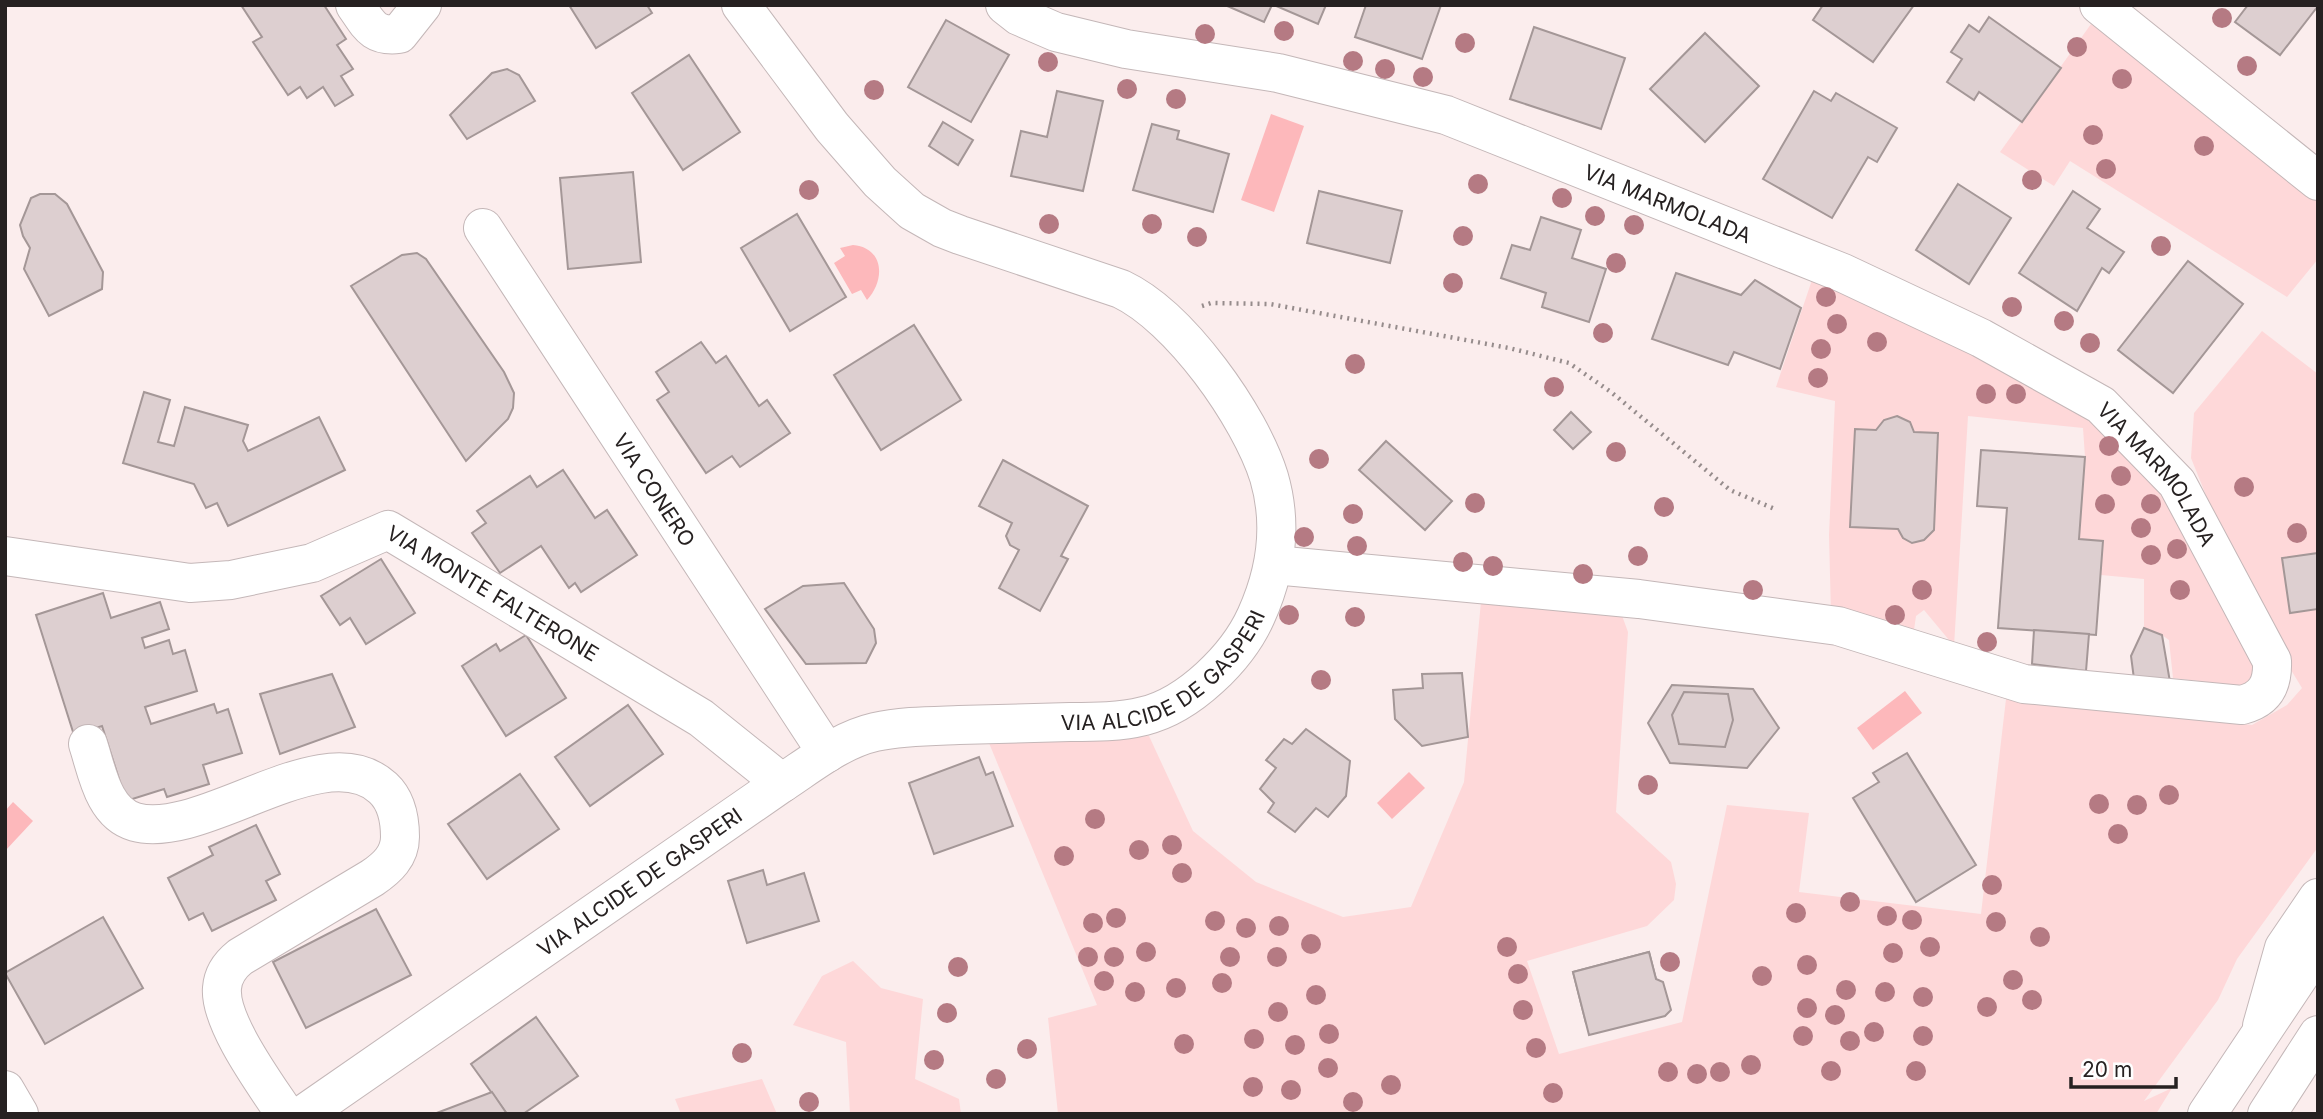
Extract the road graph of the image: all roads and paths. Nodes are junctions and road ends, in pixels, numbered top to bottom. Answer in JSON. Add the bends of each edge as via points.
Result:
{"nodes":[{"id":1,"x":355,"y":5,"type":"edge"},
{"id":2,"x":422,"y":5,"type":"edge"},
{"id":3,"x":741,"y":5,"type":"edge"},
{"id":4,"x":1005,"y":5,"type":"edge"},
{"id":5,"x":2099,"y":5,"type":"edge"},
{"id":6,"x":2318,"y":181,"type":"edge"},
{"id":7,"x":483,"y":228,"type":"dead end"},
{"id":8,"x":1165,"y":319,"type":"junction"},
{"id":9,"x":1777,"y":510,"type":"dead end"},
{"id":10,"x":5,"y":556,"type":"edge"},
{"id":11,"x":1274,"y":565,"type":"junction"},
{"id":12,"x":88,"y":744,"type":"dead end"},
{"id":13,"x":827,"y":753,"type":"junction"},
{"id":14,"x":782,"y":783,"type":"junction"},
{"id":15,"x":2318,"y":898,"type":"edge"},
{"id":16,"x":2318,"y":948,"type":"edge"},
{"id":17,"x":2260,"y":1033,"type":"junction"},
{"id":18,"x":2318,"y":1035,"type":"edge"},
{"id":19,"x":5,"y":1090,"type":"edge"},
{"id":20,"x":2208,"y":1112,"type":"edge"},
{"id":21,"x":19,"y":1114,"type":"edge"},
{"id":22,"x":285,"y":1114,"type":"edge"},
{"id":23,"x":304,"y":1114,"type":"edge"},
{"id":24,"x":2267,"y":1114,"type":"edge"}],
"edges":[{"from":1,"to":2,"type":"main road","via":[[371,28],[385,35],[399,34]]},
{"from":3,"to":8,"type":"main road","name":"VIA ALCIDE DE GASPERI","via":[[831,127],[912,211],[960,235],[1121,289]]},
{"from":4,"to":11,"type":"main road","name":"VIA MARMOLADA","via":[[1056,32],[1126,49],[1278,73],[1446,116],[1843,273],[2024,360],[2101,405],[2177,483],[2272,662],[2273,677],[2256,701],[2242,705],[2024,684],[1838,626],[1639,599]]},
{"from":5,"to":6,"type":"main road"},
{"from":7,"to":13,"type":"main road","name":"VIA CONERO"},
{"from":8,"to":9,"type":"path","via":[[1211,303],[1270,304],[1569,363],[1730,490]]},
{"from":8,"to":11,"type":"main road","name":"VIA ALCIDE DE GASPERI","via":[[1220,387],[1256,446],[1273,496]]},
{"from":10,"to":14,"type":"main road","name":"VIA MONTE FALTERONE","via":[[190,583],[231,580],[312,563],[388,530],[701,718]]},
{"from":11,"to":13,"type":"main road","name":"VIA ALCIDE DE GASPERI","via":[[1251,628],[1233,654],[1192,691],[1158,712],[1111,721],[902,728],[860,737]]},
{"from":12,"to":22,"type":"main road","via":[[109,802],[121,816],[136,822],[169,823],[277,786],[339,773],[370,777],[394,803],[400,846],[390,864],[240,957],[225,976],[225,1011]]},
{"from":13,"to":14,"type":"main road","name":"VIA ALCIDE DE GASPERI"},
{"from":14,"to":23,"type":"main road","name":"VIA ALCIDE DE GASPERI"},
{"from":15,"to":17,"type":"main road","via":[[2284,948]]},
{"from":16,"to":17,"type":"main road"},
{"from":17,"to":20,"type":"main road"},
{"from":18,"to":24,"type":"main road"},
{"from":19,"to":21,"type":"main road"}]}
